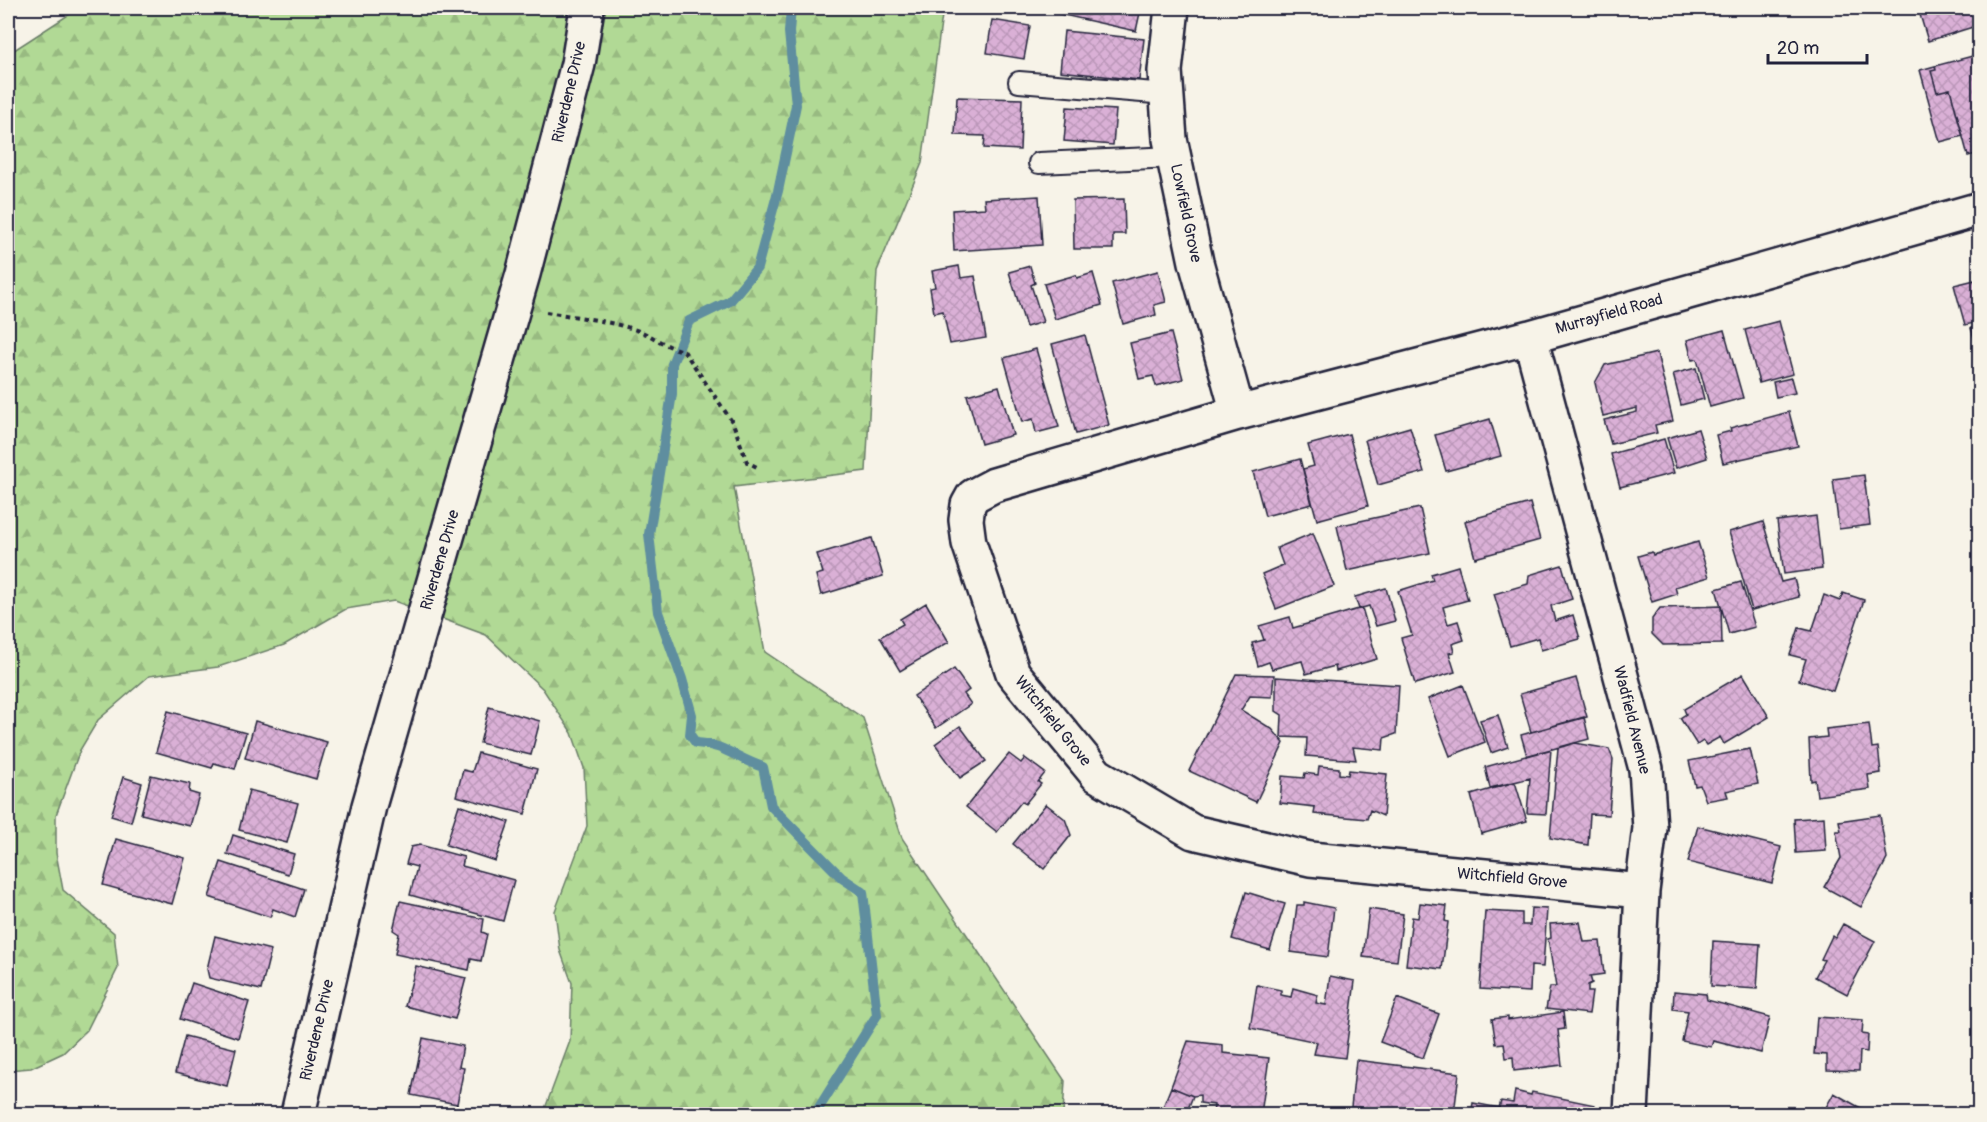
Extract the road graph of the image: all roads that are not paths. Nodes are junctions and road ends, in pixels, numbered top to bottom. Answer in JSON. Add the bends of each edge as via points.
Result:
{"nodes":[{"id":1,"x":586,"y":8,"type":"edge"},
{"id":2,"x":1172,"y":8,"type":"edge"},
{"id":3,"x":1019,"y":82,"type":"dead end"},
{"id":4,"x":1167,"y":94,"type":"junction"},
{"id":5,"x":1174,"y":157,"type":"junction"},
{"id":6,"x":1039,"y":163,"type":"dead end"},
{"id":7,"x":1980,"y":209,"type":"edge"},
{"id":8,"x":1530,"y":337,"type":"junction"},
{"id":9,"x":1238,"y":413,"type":"junction"},
{"id":10,"x":1642,"y":891,"type":"junction"},
{"id":11,"x":298,"y":1114,"type":"edge"},
{"id":12,"x":1631,"y":1114,"type":"edge"}],
"edges":[{"from":1,"to":11,"type":"street","name":"Riverdene Drive","via":[[578,64],[513,308],[369,806]]},
{"from":2,"to":4,"type":"street","name":"Lowfield Grove","via":[[1165,71]]},
{"from":3,"to":4,"type":"lane"},
{"from":4,"to":5,"type":"street","name":"Lowfield Grove"},
{"from":5,"to":6,"type":"lane"},
{"from":5,"to":9,"type":"street","name":"Lowfield Grove","via":[[1196,262]]},
{"from":7,"to":8,"type":"street","name":"Murrayfield Road"},
{"from":8,"to":9,"type":"street","name":"Murrayfield Road"},
{"from":8,"to":10,"type":"street","name":"Wadfield Avenue","via":[[1646,769],[1650,828]]},
{"from":9,"to":10,"type":"street","name":"Witchfield Grove","via":[[994,485],[973,496],[968,505],[969,543],[1013,673],[1096,775],[1193,832],[1310,859]]},
{"from":10,"to":12,"type":"street","name":"Wadfield Avenue"}]}
